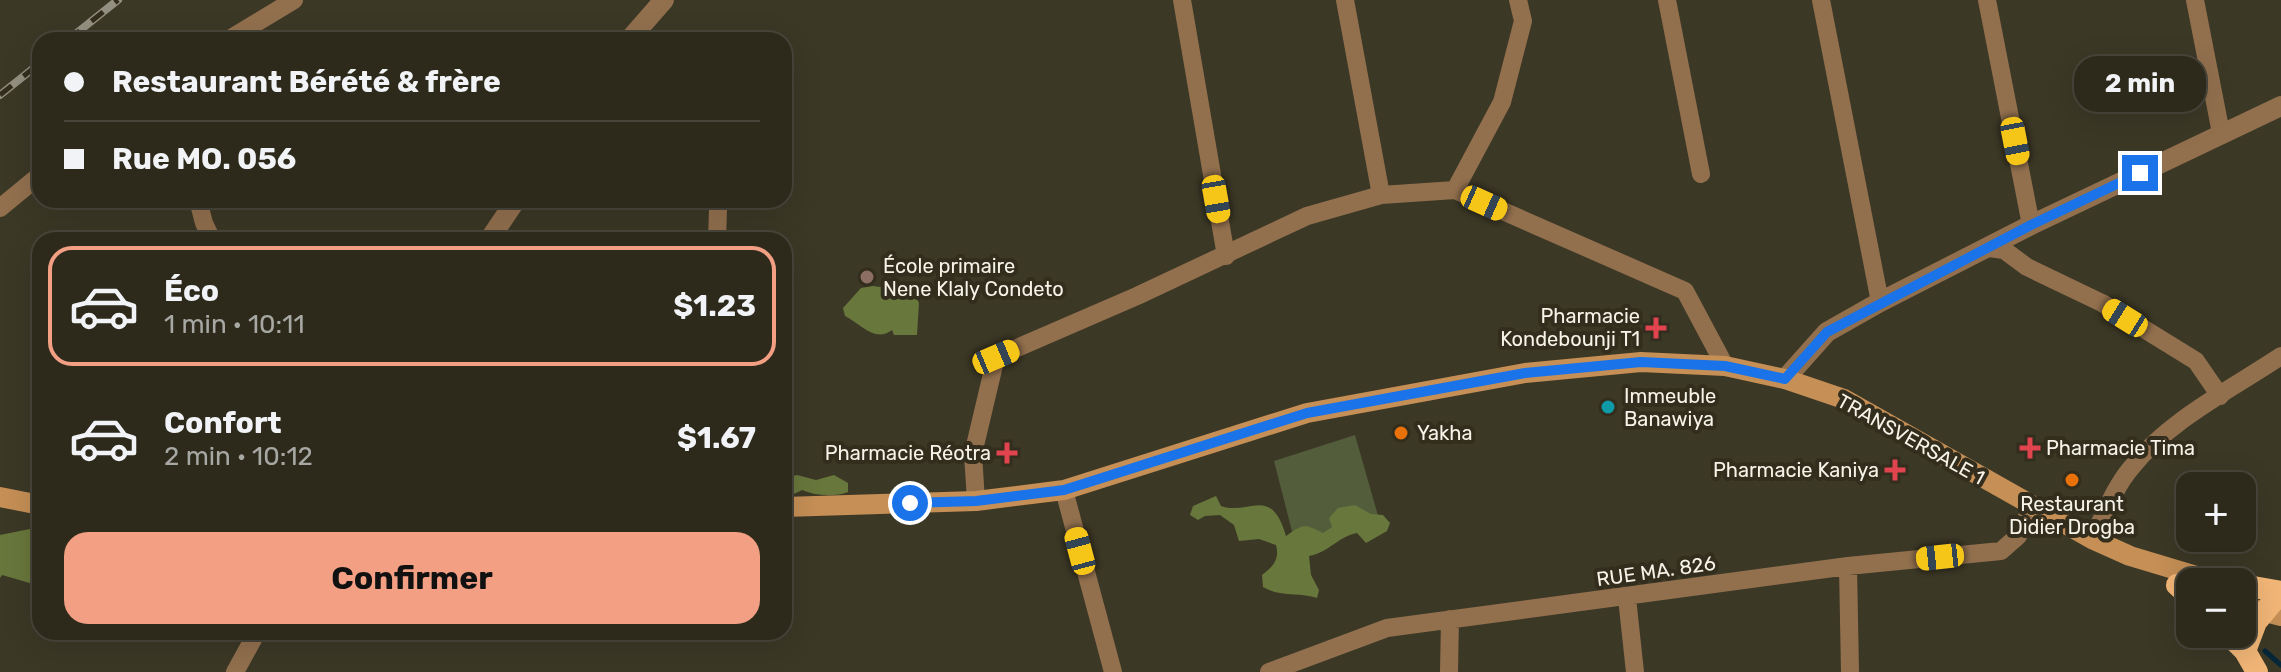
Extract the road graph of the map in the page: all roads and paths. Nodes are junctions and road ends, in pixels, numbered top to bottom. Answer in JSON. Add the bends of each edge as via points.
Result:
{"nodes":[{"id":1,"x":294,"y":0,"type":"edge"},
{"id":2,"x":664,"y":0,"type":"edge"},
{"id":3,"x":1182,"y":0,"type":"edge"},
{"id":4,"x":1345,"y":0,"type":"edge"},
{"id":5,"x":1518,"y":0,"type":"edge"},
{"id":6,"x":1667,"y":0,"type":"edge"},
{"id":7,"x":1821,"y":0,"type":"edge"},
{"id":8,"x":1987,"y":0,"type":"edge"},
{"id":9,"x":2195,"y":0,"type":"edge"},
{"id":10,"x":241,"y":32,"type":"edge"},
{"id":11,"x":636,"y":32,"type":"edge"},
{"id":12,"x":2281,"y":106,"type":"edge"},
{"id":13,"x":2221,"y":133,"type":"junction"},
{"id":14,"x":1701,"y":174,"type":"dead end"},
{"id":15,"x":32,"y":182,"type":"edge"},
{"id":16,"x":1455,"y":190,"type":"junction"},
{"id":17,"x":1381,"y":195,"type":"junction"},
{"id":18,"x":0,"y":208,"type":"edge"},
{"id":19,"x":200,"y":208,"type":"edge"},
{"id":20,"x":511,"y":208,"type":"edge"},
{"id":21,"x":718,"y":208,"type":"edge"},
{"id":22,"x":2031,"y":225,"type":"junction"},
{"id":23,"x":208,"y":232,"type":"edge"},
{"id":24,"x":494,"y":232,"type":"edge"},
{"id":25,"x":717,"y":232,"type":"edge"},
{"id":26,"x":1989,"y":248,"type":"junction"},
{"id":27,"x":1226,"y":256,"type":"junction"},
{"id":28,"x":1880,"y":302,"type":"junction"},
{"id":29,"x":2281,"y":356,"type":"edge"},
{"id":30,"x":1725,"y":366,"type":"junction"},
{"id":31,"x":1785,"y":379,"type":"junction"},
{"id":32,"x":2220,"y":396,"type":"junction"},
{"id":33,"x":1064,"y":490,"type":"junction"},
{"id":34,"x":0,"y":497,"type":"edge"},
{"id":35,"x":976,"y":501,"type":"junction"},
{"id":36,"x":32,"y":503,"type":"edge"},
{"id":37,"x":2032,"y":506,"type":"junction"},
{"id":38,"x":792,"y":507,"type":"edge"},
{"id":39,"x":2092,"y":539,"type":"junction"},
{"id":40,"x":1848,"y":566,"type":"junction"},
{"id":41,"x":2176,"y":580,"type":"edge"},
{"id":42,"x":1627,"y":598,"type":"junction"},
{"id":43,"x":2271,"y":603,"type":"edge"},
{"id":44,"x":1450,"y":619,"type":"junction"},
{"id":45,"x":253,"y":640,"type":"edge"},
{"id":46,"x":2242,"y":648,"type":"edge"},
{"id":47,"x":2245,"y":651,"type":"junction"},
{"id":48,"x":235,"y":672,"type":"edge"},
{"id":49,"x":1113,"y":672,"type":"edge"},
{"id":50,"x":1269,"y":672,"type":"edge"},
{"id":51,"x":1449,"y":672,"type":"edge"},
{"id":52,"x":1635,"y":672,"type":"edge"},
{"id":53,"x":1850,"y":672,"type":"edge"},
{"id":54,"x":2257,"y":672,"type":"edge"}],
"edges":[{"from":1,"to":10,"type":"street"},
{"from":2,"to":11,"type":"street"},
{"from":3,"to":27,"type":"street"},
{"from":4,"to":17,"type":"street"},
{"from":5,"to":16,"type":"street","via":[[1523,21],[1502,102]]},
{"from":6,"to":14,"type":"street"},
{"from":7,"to":28,"type":"street"},
{"from":8,"to":22,"type":"street"},
{"from":9,"to":13,"type":"street"},
{"from":12,"to":13,"type":"street"},
{"from":13,"to":22,"type":"street"},
{"from":15,"to":18,"type":"street"},
{"from":16,"to":17,"type":"street"},
{"from":16,"to":30,"type":"street","via":[[1685,291]]},
{"from":17,"to":27,"type":"street","via":[[1307,216]]},
{"from":19,"to":23,"type":"street"},
{"from":20,"to":24,"type":"street"},
{"from":21,"to":25,"type":"street"},
{"from":22,"to":26,"type":"street"},
{"from":26,"to":28,"type":"street"},
{"from":26,"to":32,"type":"street","via":[[2004,250],[2027,267],[2102,303],[2196,361]]},
{"from":27,"to":35,"type":"street","via":[[996,357],[973,454]]},
{"from":28,"to":31,"type":"street","via":[[1827,332]]},
{"from":29,"to":32,"type":"street"},
{"from":30,"to":31,"type":"main road","name":"TRANSVERSALE 1"},
{"from":30,"to":33,"type":"main road","name":"TRANSVERSALE 1","via":[[1641,362],[1525,373],[1307,413]]},
{"from":31,"to":37,"type":"main road","name":"TRANSVERSALE 1","via":[[1844,399]]},
{"from":32,"to":39,"type":"street","via":[[2170,429],[2128,471]]},
{"from":33,"to":35,"type":"main road","name":"TRANSVERSALE 1"},
{"from":33,"to":49,"type":"street"},
{"from":34,"to":36,"type":"main road"},
{"from":35,"to":38,"type":"main road","name":"TRANSVERSALE 1"},
{"from":37,"to":39,"type":"main road","name":"TRANSVERSALE 1"},
{"from":37,"to":40,"type":"street","name":"RUE MA. 826","via":[[2018,536],[2001,551]]},
{"from":39,"to":41,"type":"main road","name":"TRANSVERSALE 1"},
{"from":40,"to":42,"type":"street","name":"RUE MA. 826"},
{"from":40,"to":53,"type":"street"},
{"from":42,"to":44,"type":"street","name":"RUE MA. 826"},
{"from":42,"to":52,"type":"street"},
{"from":43,"to":47,"type":"highway"},
{"from":44,"to":50,"type":"street","name":"RUE MA. 826","via":[[1387,628]]},
{"from":44,"to":51,"type":"street"},
{"from":45,"to":48,"type":"street"},
{"from":46,"to":47,"type":"highway"},
{"from":47,"to":54,"type":"highway"}]}
